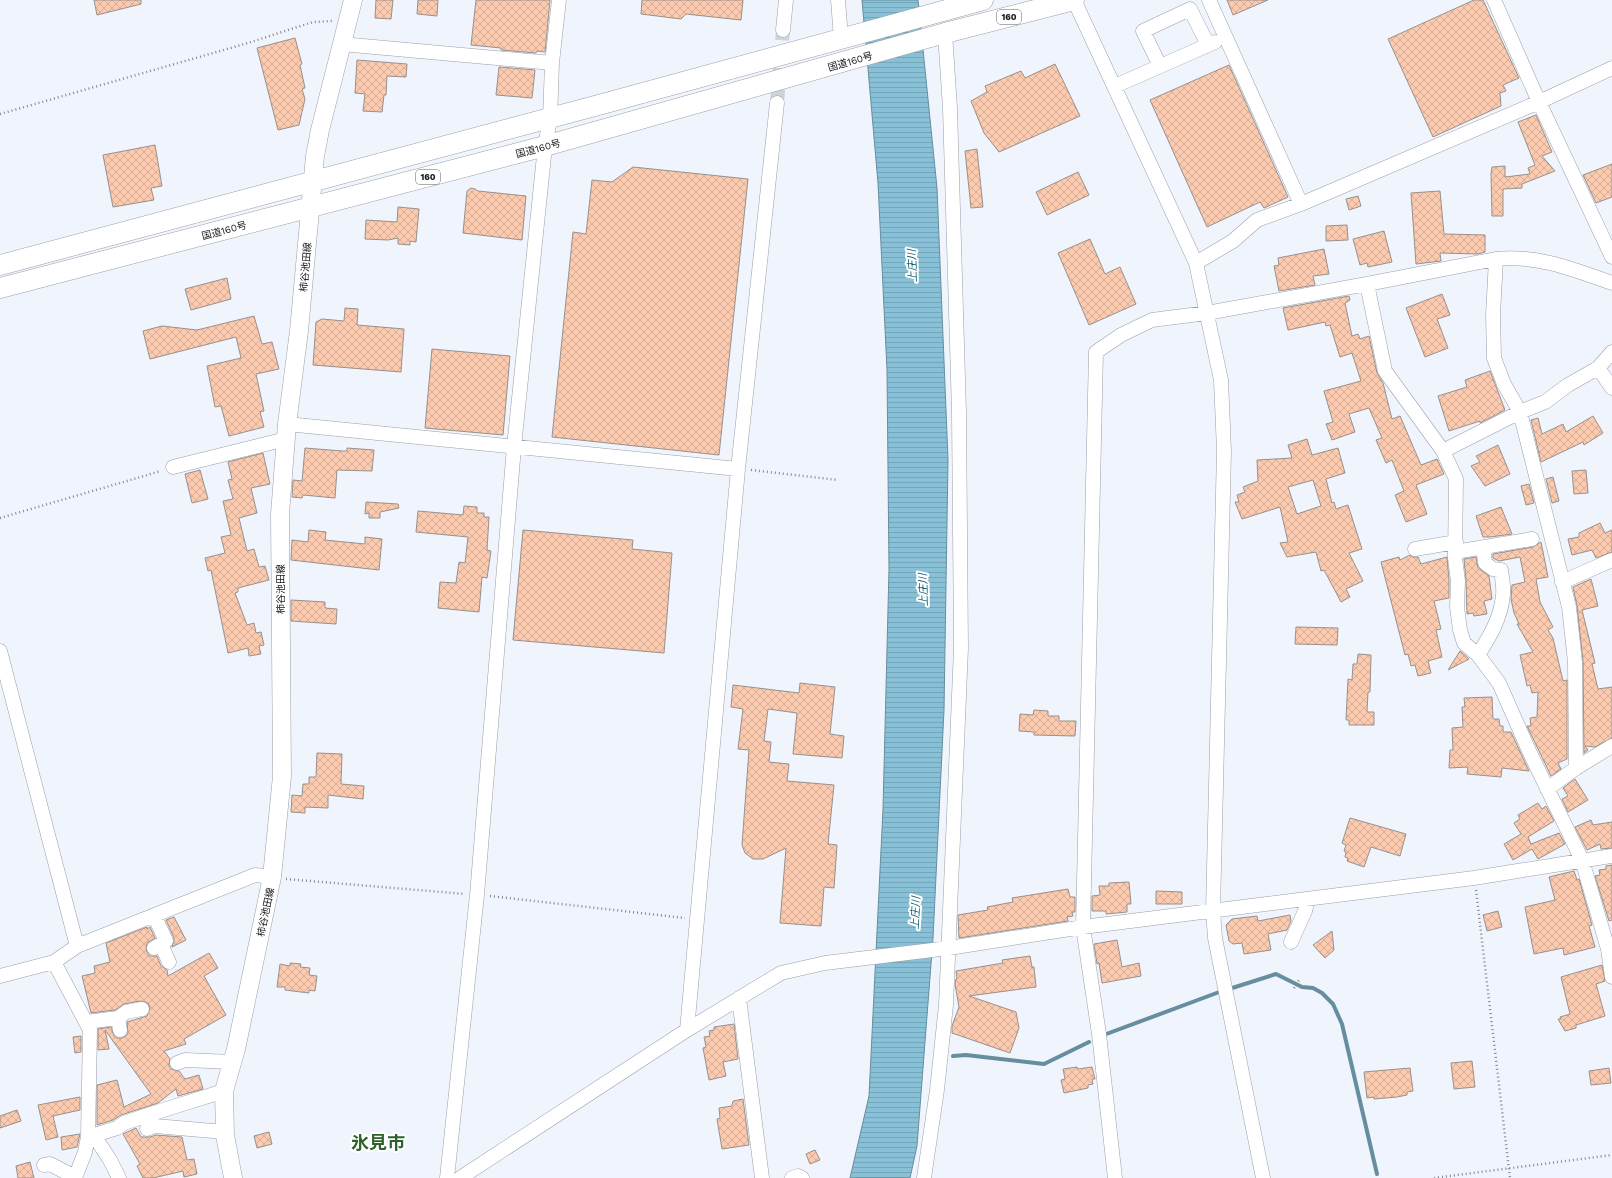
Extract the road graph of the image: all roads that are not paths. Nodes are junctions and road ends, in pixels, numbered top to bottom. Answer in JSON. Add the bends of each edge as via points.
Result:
{"nodes":[{"id":1,"x":353,"y":0,"type":"edge"},
{"id":2,"x":559,"y":0,"type":"edge"},
{"id":3,"x":786,"y":0,"type":"edge"},
{"id":4,"x":838,"y":0,"type":"edge"},
{"id":5,"x":982,"y":0,"type":"edge"},
{"id":6,"x":1074,"y":0,"type":"edge"},
{"id":7,"x":1209,"y":0,"type":"edge"},
{"id":8,"x":1494,"y":0,"type":"edge"},
{"id":9,"x":940,"y":8,"type":"edge"},
{"id":10,"x":784,"y":30,"type":"tunnel mouth"},
{"id":11,"x":945,"y":33,"type":"junction"},
{"id":12,"x":846,"y":37,"type":"junction"},
{"id":13,"x":1226,"y":37,"type":"junction"},
{"id":14,"x":341,"y":44,"type":"junction"},
{"id":15,"x":1208,"y":45,"type":"junction"},
{"id":16,"x":552,"y":63,"type":"junction"},
{"id":17,"x":1160,"y":66,"type":"junction"},
{"id":18,"x":1612,"y":68,"type":"edge"},
{"id":19,"x":1115,"y":86,"type":"junction"},
{"id":20,"x":1539,"y":102,"type":"junction"},
{"id":21,"x":777,"y":103,"type":"tunnel mouth"},
{"id":22,"x":550,"y":119,"type":"junction"},
{"id":23,"x":545,"y":146,"type":"junction"},
{"id":24,"x":312,"y":181,"type":"junction"},
{"id":25,"x":1301,"y":204,"type":"junction"},
{"id":26,"x":311,"y":207,"type":"junction"},
{"id":27,"x":1612,"y":257,"type":"edge"},
{"id":28,"x":1496,"y":259,"type":"junction"},
{"id":29,"x":1196,"y":263,"type":"junction"},
{"id":30,"x":0,"y":265,"type":"edge"},
{"id":31,"x":1612,"y":283,"type":"edge"},
{"id":32,"x":1367,"y":284,"type":"junction"},
{"id":33,"x":0,"y":288,"type":"edge"},
{"id":34,"x":1207,"y":313,"type":"junction"},
{"id":35,"x":1612,"y":352,"type":"edge"},
{"id":36,"x":1598,"y":368,"type":"junction"},
{"id":37,"x":1612,"y":388,"type":"edge"},
{"id":38,"x":1520,"y":412,"type":"junction"},
{"id":39,"x":286,"y":432,"type":"junction"},
{"id":40,"x":514,"y":447,"type":"junction"},
{"id":41,"x":1443,"y":451,"type":"junction"},
{"id":42,"x":173,"y":467,"type":"road end"},
{"id":43,"x":738,"y":469,"type":"junction"},
{"id":44,"x":1532,"y":539,"type":"dead end"},
{"id":45,"x":1455,"y":547,"type":"junction"},
{"id":46,"x":1486,"y":547,"type":"junction"},
{"id":47,"x":1415,"y":549,"type":"dead end"},
{"id":48,"x":1612,"y":560,"type":"edge"},
{"id":49,"x":1562,"y":582,"type":"junction"},
{"id":50,"x":0,"y":651,"type":"edge"},
{"id":51,"x":1478,"y":655,"type":"junction"},
{"id":52,"x":1612,"y":746,"type":"edge"},
{"id":53,"x":1576,"y":768,"type":"junction"},
{"id":54,"x":1547,"y":788,"type":"junction"},
{"id":55,"x":1612,"y":856,"type":"edge"},
{"id":56,"x":1582,"y":860,"type":"junction"},
{"id":57,"x":272,"y":878,"type":"junction"},
{"id":58,"x":1308,"y":899,"type":"junction"},
{"id":59,"x":1213,"y":911,"type":"junction"},
{"id":60,"x":154,"y":915,"type":"junction"},
{"id":61,"x":1083,"y":927,"type":"junction"},
{"id":62,"x":1291,"y":942,"type":"dead end"},
{"id":63,"x":77,"y":946,"type":"junction"},
{"id":64,"x":949,"y":948,"type":"junction"},
{"id":65,"x":54,"y":962,"type":"junction"},
{"id":66,"x":169,"y":962,"type":"dead end"},
{"id":67,"x":0,"y":976,"type":"edge"},
{"id":68,"x":1612,"y":977,"type":"edge"},
{"id":69,"x":739,"y":998,"type":"junction"},
{"id":70,"x":142,"y":1009,"type":"dead end"},
{"id":71,"x":86,"y":1022,"type":"junction"},
{"id":72,"x":687,"y":1030,"type":"junction"},
{"id":73,"x":232,"y":1062,"type":"junction"},
{"id":74,"x":177,"y":1063,"type":"dead end"},
{"id":75,"x":224,"y":1091,"type":"junction"},
{"id":76,"x":152,"y":1125,"type":"dead end"},
{"id":77,"x":225,"y":1132,"type":"junction"},
{"id":78,"x":88,"y":1137,"type":"junction"},
{"id":79,"x":44,"y":1165,"type":"dead end"},
{"id":80,"x":75,"y":1178,"type":"edge"},
{"id":81,"x":119,"y":1178,"type":"edge"},
{"id":82,"x":233,"y":1178,"type":"edge"},
{"id":83,"x":447,"y":1178,"type":"edge"},
{"id":84,"x":461,"y":1178,"type":"edge"},
{"id":85,"x":762,"y":1178,"type":"edge"},
{"id":86,"x":792,"y":1178,"type":"edge"},
{"id":87,"x":802,"y":1178,"type":"edge"},
{"id":88,"x":924,"y":1178,"type":"edge"},
{"id":89,"x":1115,"y":1178,"type":"edge"},
{"id":90,"x":1262,"y":1178,"type":"edge"}],
"edges":[{"from":1,"to":14,"type":"main road","name":"柿谷池田線"},
{"from":2,"to":16,"type":"street"},
{"from":3,"to":10,"type":"street"},
{"from":4,"to":12,"type":"street"},
{"from":5,"to":9,"type":"highway"},
{"from":6,"to":11,"type":"highway","name":"国道160号","number":"160"},
{"from":6,"to":19,"type":"street"},
{"from":7,"to":13,"type":"street"},
{"from":8,"to":20,"type":"street"},
{"from":9,"to":12,"type":"highway"},
{"from":11,"to":23,"type":"highway","name":"国道160号","number":"160"},
{"from":11,"to":64,"type":"street","via":[[950,108],[958,380],[960,640]]},
{"from":12,"to":22,"type":"highway"},
{"from":13,"to":15,"type":"street"},
{"from":13,"to":25,"type":"street"},
{"from":14,"to":16,"type":"street"},
{"from":14,"to":24,"type":"main road","name":"柿谷池田線","via":[[320,130]]},
{"from":15,"to":17,"type":"street"},
{"from":15,"to":17,"type":"street","via":[[1190,9],[1143,31]]},
{"from":16,"to":22,"type":"street"},
{"from":17,"to":19,"type":"street"},
{"from":18,"to":20,"type":"street"},
{"from":19,"to":29,"type":"street"},
{"from":20,"to":25,"type":"street"},
{"from":20,"to":27,"type":"street"},
{"from":21,"to":43,"type":"street"},
{"from":22,"to":23,"type":"street"},
{"from":22,"to":24,"type":"highway"},
{"from":23,"to":26,"type":"highway","name":"国道160号","number":"160"},
{"from":23,"to":40,"type":"street"},
{"from":24,"to":26,"type":"main road","name":"柿谷池田線"},
{"from":24,"to":30,"type":"highway"},
{"from":25,"to":29,"type":"street","via":[[1257,220],[1233,241]]},
{"from":26,"to":33,"type":"highway","name":"国道160号","number":"160"},
{"from":26,"to":39,"type":"main road","name":"柿谷池田線"},
{"from":28,"to":31,"type":"street","via":[[1541,261],[1565,266]]},
{"from":28,"to":32,"type":"street"},
{"from":28,"to":38,"type":"street","via":[[1492,315],[1494,358],[1504,384]]},
{"from":29,"to":34,"type":"street"},
{"from":32,"to":34,"type":"street"},
{"from":32,"to":41,"type":"street","via":[[1385,371]]},
{"from":34,"to":59,"type":"street","via":[[1221,380],[1224,451]]},
{"from":34,"to":61,"type":"street","via":[[1152,320],[1121,335],[1096,352]]},
{"from":35,"to":36,"type":"street"},
{"from":36,"to":37,"type":"street"},
{"from":36,"to":38,"type":"street","via":[[1545,402]]},
{"from":38,"to":41,"type":"street"},
{"from":38,"to":49,"type":"street"},
{"from":39,"to":40,"type":"street"},
{"from":39,"to":42,"type":"street"},
{"from":39,"to":57,"type":"main road","name":"柿谷池田線","via":[[280,514],[282,776]]},
{"from":40,"to":43,"type":"street"},
{"from":40,"to":83,"type":"street","via":[[476,895]]},
{"from":41,"to":45,"type":"street","via":[[1456,479]]},
{"from":43,"to":72,"type":"street"},
{"from":44,"to":46,"type":"street"},
{"from":45,"to":46,"type":"street"},
{"from":45,"to":47,"type":"street"},
{"from":45,"to":51,"type":"street","via":[[1460,630],[1464,642]]},
{"from":46,"to":51,"type":"street","via":[[1485,563],[1494,570],[1501,570],[1504,594],[1493,632]]},
{"from":48,"to":49,"type":"street"},
{"from":49,"to":53,"type":"street","via":[[1575,662]]},
{"from":50,"to":63,"type":"street"},
{"from":51,"to":54,"type":"street","via":[[1499,683]]},
{"from":52,"to":53,"type":"street"},
{"from":53,"to":54,"type":"street"},
{"from":54,"to":56,"type":"street"},
{"from":55,"to":56,"type":"street"},
{"from":56,"to":58,"type":"street","via":[[1474,878]]},
{"from":56,"to":68,"type":"street","via":[[1608,949]]},
{"from":57,"to":60,"type":"street","via":[[255,875]]},
{"from":57,"to":73,"type":"main road","name":"柿谷池田線"},
{"from":58,"to":59,"type":"street"},
{"from":58,"to":62,"type":"street","via":[[1306,911]]},
{"from":59,"to":61,"type":"street"},
{"from":59,"to":90,"type":"street","via":[[1215,938]]},
{"from":60,"to":63,"type":"street"},
{"from":60,"to":66,"type":"street","via":[[166,941],[157,946]]},
{"from":61,"to":64,"type":"street"},
{"from":61,"to":89,"type":"street","via":[[1099,1034]]},
{"from":63,"to":65,"type":"street"},
{"from":64,"to":69,"type":"street","via":[[825,963],[781,973]]},
{"from":64,"to":88,"type":"street","via":[[940,1067]]},
{"from":65,"to":67,"type":"street"},
{"from":65,"to":71,"type":"street"},
{"from":69,"to":72,"type":"street"},
{"from":69,"to":85,"type":"street"},
{"from":70,"to":71,"type":"street","via":[[126,1012],[119,1024]]},
{"from":71,"to":78,"type":"street","via":[[90,1030]]},
{"from":72,"to":84,"type":"street"},
{"from":73,"to":74,"type":"street","via":[[185,1060]]},
{"from":73,"to":75,"type":"main road","name":"柿谷池田線"},
{"from":75,"to":77,"type":"main road","name":"柿谷池田線"},
{"from":75,"to":78,"type":"street"},
{"from":76,"to":77,"type":"street"},
{"from":77,"to":82,"type":"main road","name":"柿谷池田線"},
{"from":78,"to":80,"type":"street"},
{"from":78,"to":81,"type":"street","via":[[97,1140]]},
{"from":79,"to":80,"type":"street","via":[[50,1164]]},
{"from":86,"to":87,"type":"street"}]}
